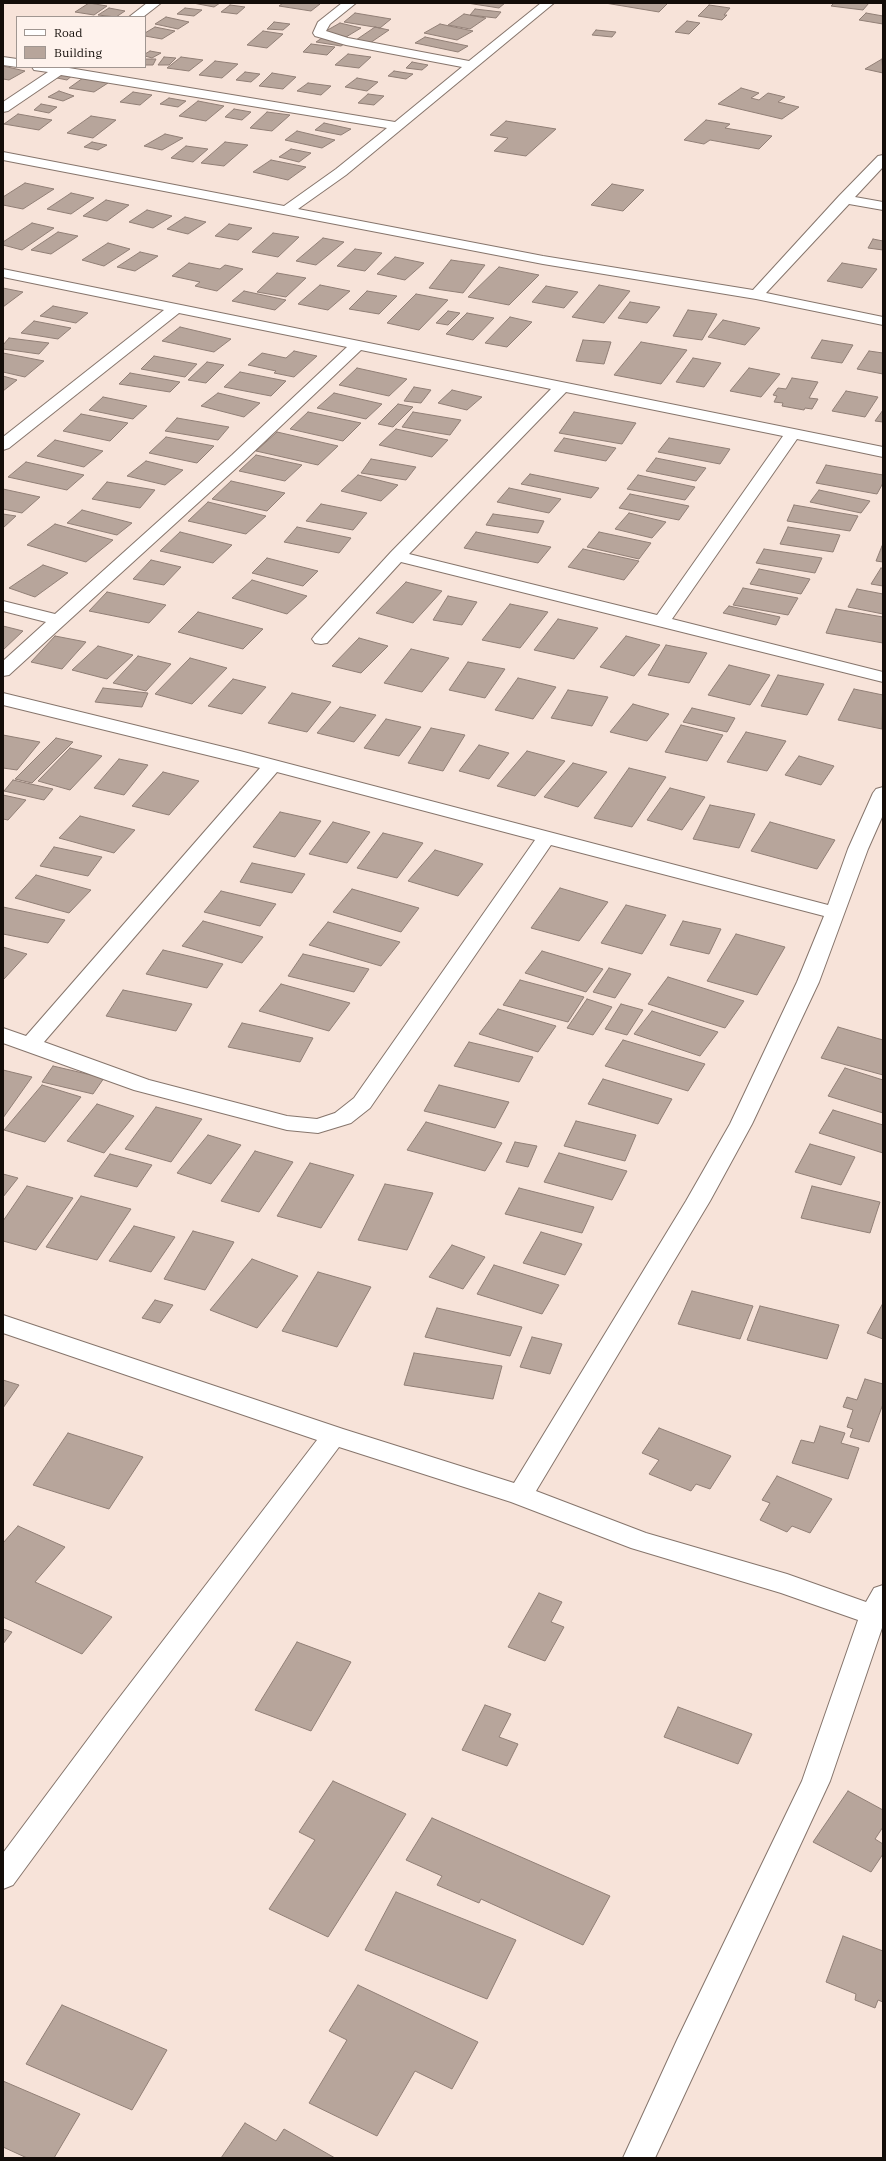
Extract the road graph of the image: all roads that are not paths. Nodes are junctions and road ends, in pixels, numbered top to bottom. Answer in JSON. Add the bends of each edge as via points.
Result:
{"nodes":[{"id":1,"x":156,"y":3,"type":"edge"},
{"id":2,"x":350,"y":3,"type":"edge"},
{"id":3,"x":548,"y":3,"type":"edge"},
{"id":4,"x":136,"y":16,"type":"edge"},
{"id":5,"x":3,"y":61,"type":"edge"},
{"id":6,"x":16,"y":63,"type":"edge"},
{"id":7,"x":470,"y":65,"type":"junction"},
{"id":8,"x":50,"y":68,"type":"edge"},
{"id":9,"x":61,"y":69,"type":"edge"},
{"id":10,"x":3,"y":108,"type":"edge"},
{"id":11,"x":397,"y":126,"type":"junction"},
{"id":12,"x":3,"y":156,"type":"edge"},
{"id":13,"x":883,"y":159,"type":"edge"},
{"id":14,"x":844,"y":199,"type":"junction"},
{"id":15,"x":883,"y":206,"type":"edge"},
{"id":16,"x":286,"y":210,"type":"junction"},
{"id":17,"x":3,"y":273,"type":"edge"},
{"id":18,"x":756,"y":295,"type":"junction"},
{"id":19,"x":175,"y":309,"type":"junction"},
{"id":20,"x":883,"y":321,"type":"edge"},
{"id":21,"x":358,"y":345,"type":"junction"},
{"id":22,"x":563,"y":386,"type":"junction"},
{"id":23,"x":793,"y":433,"type":"junction"},
{"id":24,"x":3,"y":445,"type":"edge"},
{"id":25,"x":883,"y":452,"type":"edge"},
{"id":26,"x":397,"y":556,"type":"junction"},
{"id":27,"x":3,"y":606,"type":"edge"},
{"id":28,"x":58,"y":620,"type":"junction"},
{"id":29,"x":661,"y":622,"type":"junction"},
{"id":30,"x":321,"y":638,"type":"dead end"},
{"id":31,"x":3,"y":672,"type":"edge"},
{"id":32,"x":883,"y":677,"type":"edge"},
{"id":33,"x":3,"y":699,"type":"edge"},
{"id":34,"x":272,"y":766,"type":"junction"},
{"id":35,"x":883,"y":793,"type":"edge"},
{"id":36,"x":546,"y":838,"type":"junction"},
{"id":37,"x":834,"y":913,"type":"junction"},
{"id":38,"x":3,"y":1035,"type":"edge"},
{"id":39,"x":31,"y":1044,"type":"junction"},
{"id":40,"x":3,"y":1324,"type":"edge"},
{"id":41,"x":334,"y":1436,"type":"junction"},
{"id":42,"x":520,"y":1495,"type":"junction"},
{"id":43,"x":878,"y":1605,"type":"edge"},
{"id":44,"x":3,"y":1876,"type":"edge"},
{"id":45,"x":639,"y":2158,"type":"edge"}],
"edges":[{"from":1,"to":4,"type":"street"},
{"from":2,"to":7,"type":"street","via":[[326,21],[320,33],[346,42]]},
{"from":3,"to":7,"type":"street"},
{"from":5,"to":6,"type":"street"},
{"from":7,"to":11,"type":"street"},
{"from":8,"to":9,"type":"street"},
{"from":9,"to":10,"type":"street"},
{"from":9,"to":11,"type":"street"},
{"from":11,"to":16,"type":"street","via":[[341,172]]},
{"from":12,"to":16,"type":"street"},
{"from":13,"to":14,"type":"street"},
{"from":14,"to":15,"type":"street"},
{"from":14,"to":18,"type":"street"},
{"from":16,"to":18,"type":"street","via":[[543,260]]},
{"from":17,"to":19,"type":"street"},
{"from":18,"to":20,"type":"street"},
{"from":19,"to":21,"type":"street"},
{"from":19,"to":24,"type":"street"},
{"from":21,"to":22,"type":"street"},
{"from":21,"to":28,"type":"street","via":[[238,458]]},
{"from":22,"to":23,"type":"street"},
{"from":22,"to":26,"type":"street"},
{"from":23,"to":25,"type":"street"},
{"from":23,"to":29,"type":"street"},
{"from":26,"to":29,"type":"street"},
{"from":26,"to":30,"type":"street"},
{"from":27,"to":28,"type":"street"},
{"from":28,"to":31,"type":"street"},
{"from":29,"to":32,"type":"street"},
{"from":33,"to":34,"type":"street"},
{"from":34,"to":36,"type":"street"},
{"from":34,"to":39,"type":"street"},
{"from":35,"to":37,"type":"street"},
{"from":36,"to":37,"type":"street"},
{"from":36,"to":39,"type":"street","via":[[362,1103],[343,1118],[318,1126],[287,1123],[142,1086]]},
{"from":37,"to":42,"type":"street","via":[[808,982],[741,1124],[698,1201]]},
{"from":38,"to":39,"type":"street"},
{"from":40,"to":41,"type":"street"},
{"from":41,"to":42,"type":"street"},
{"from":41,"to":44,"type":"street"},
{"from":42,"to":43,"type":"street","via":[[640,1540],[787,1584]]},
{"from":43,"to":45,"type":"street","via":[[816,1781]]}]}
